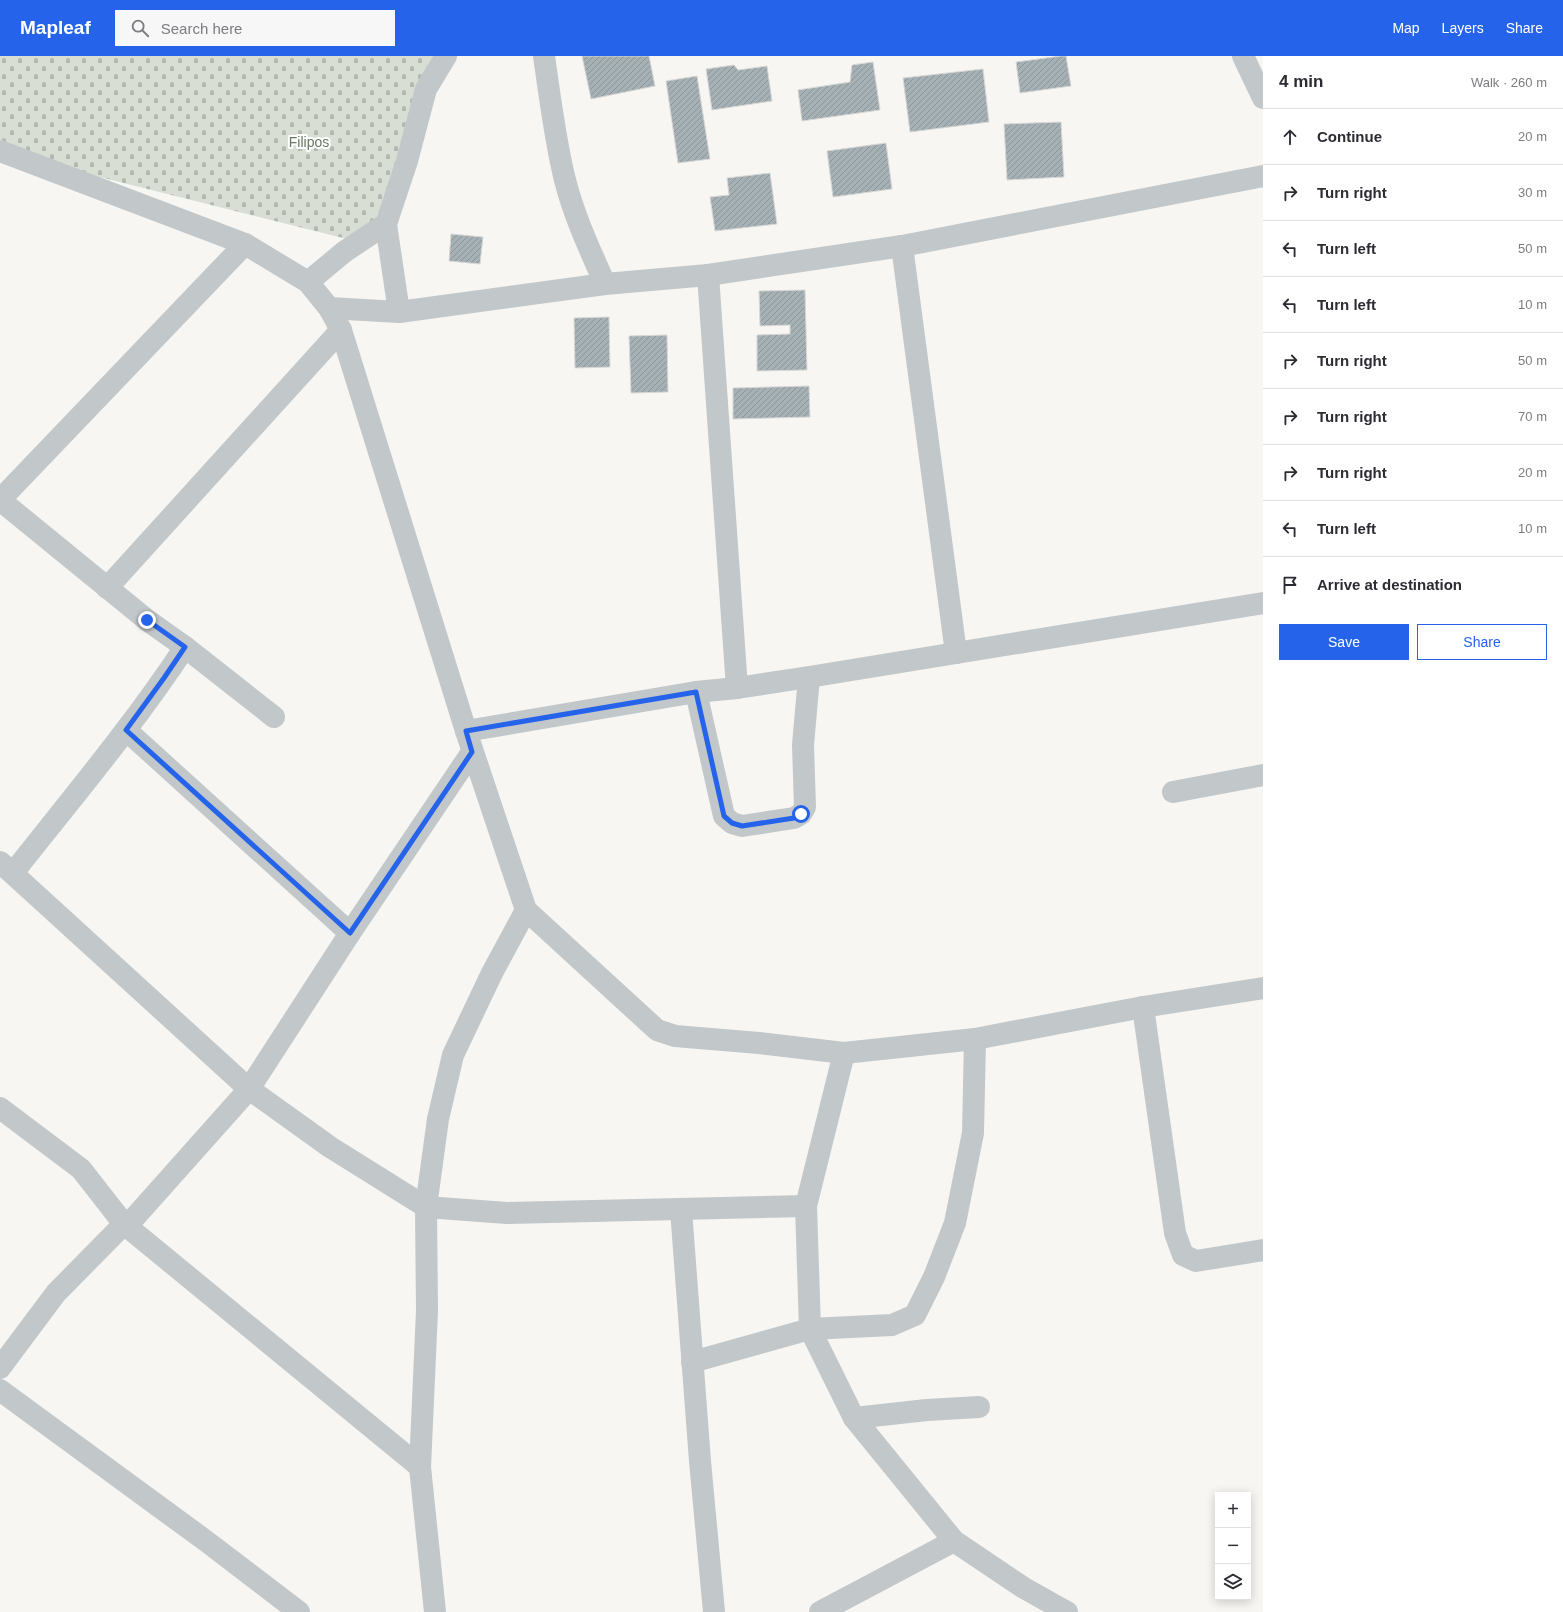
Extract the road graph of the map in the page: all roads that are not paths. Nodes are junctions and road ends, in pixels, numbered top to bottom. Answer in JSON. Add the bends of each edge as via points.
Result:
{"nodes":[{"id":1,"x":446,"y":56,"type":"edge"},
{"id":2,"x":544,"y":56,"type":"edge"},
{"id":3,"x":1243,"y":56,"type":"edge"},
{"id":4,"x":1263,"y":98,"type":"edge"},
{"id":5,"x":0,"y":151,"type":"edge"},
{"id":6,"x":1263,"y":176,"type":"edge"},
{"id":7,"x":386,"y":224,"type":"junction"},
{"id":8,"x":245,"y":244,"type":"junction"},
{"id":9,"x":902,"y":246,"type":"junction"},
{"id":10,"x":708,"y":275,"type":"junction"},
{"id":11,"x":308,"y":282,"type":"junction"},
{"id":12,"x":605,"y":284,"type":"junction"},
{"id":13,"x":329,"y":308,"type":"junction"},
{"id":14,"x":399,"y":312,"type":"junction"},
{"id":15,"x":341,"y":330,"type":"junction"},
{"id":16,"x":0,"y":500,"type":"edge"},
{"id":17,"x":107,"y":588,"type":"junction"},
{"id":18,"x":1263,"y":604,"type":"edge"},
{"id":19,"x":185,"y":647,"type":"junction"},
{"id":20,"x":956,"y":653,"type":"junction"},
{"id":21,"x":809,"y":677,"type":"junction"},
{"id":22,"x":736,"y":688,"type":"junction"},
{"id":23,"x":696,"y":692,"type":"junction"},
{"id":24,"x":274,"y":717,"type":"dead end"},
{"id":25,"x":126,"y":730,"type":"junction"},
{"id":26,"x":466,"y":731,"type":"junction"},
{"id":27,"x":472,"y":752,"type":"junction"},
{"id":28,"x":1263,"y":775,"type":"edge"},
{"id":29,"x":1173,"y":792,"type":"dead end"},
{"id":30,"x":6,"y":867,"type":"edge"},
{"id":31,"x":526,"y":910,"type":"junction"},
{"id":32,"x":350,"y":933,"type":"junction"},
{"id":33,"x":1263,"y":988,"type":"edge"},
{"id":34,"x":1143,"y":1007,"type":"junction"},
{"id":35,"x":976,"y":1039,"type":"junction"},
{"id":36,"x":844,"y":1053,"type":"junction"},
{"id":37,"x":249,"y":1089,"type":"junction"},
{"id":38,"x":0,"y":1108,"type":"edge"},
{"id":39,"x":806,"y":1206,"type":"junction"},
{"id":40,"x":426,"y":1208,"type":"junction"},
{"id":41,"x":681,"y":1210,"type":"junction"},
{"id":42,"x":124,"y":1224,"type":"junction"},
{"id":43,"x":1263,"y":1250,"type":"edge"},
{"id":44,"x":810,"y":1329,"type":"junction"},
{"id":45,"x":692,"y":1362,"type":"junction"},
{"id":46,"x":1,"y":1363,"type":"edge"},
{"id":47,"x":0,"y":1390,"type":"edge"},
{"id":48,"x":979,"y":1407,"type":"dead end"},
{"id":49,"x":854,"y":1418,"type":"junction"},
{"id":50,"x":420,"y":1467,"type":"junction"},
{"id":51,"x":954,"y":1541,"type":"junction"},
{"id":52,"x":299,"y":1612,"type":"edge"},
{"id":53,"x":435,"y":1612,"type":"edge"},
{"id":54,"x":714,"y":1612,"type":"edge"},
{"id":55,"x":820,"y":1612,"type":"edge"},
{"id":56,"x":1067,"y":1612,"type":"edge"}],
"edges":[{"from":1,"to":7,"type":"street","via":[[426,89]]},
{"from":2,"to":12,"type":"street","via":[[565,181],[583,236]]},
{"from":3,"to":4,"type":"street"},
{"from":5,"to":8,"type":"street"},
{"from":6,"to":9,"type":"street"},
{"from":7,"to":11,"type":"street","via":[[344,252]]},
{"from":7,"to":14,"type":"street"},
{"from":8,"to":11,"type":"street"},
{"from":8,"to":16,"type":"street"},
{"from":9,"to":10,"type":"street"},
{"from":9,"to":20,"type":"street"},
{"from":10,"to":12,"type":"street"},
{"from":10,"to":22,"type":"street"},
{"from":11,"to":13,"type":"street"},
{"from":12,"to":14,"type":"street"},
{"from":13,"to":14,"type":"street"},
{"from":13,"to":15,"type":"street"},
{"from":15,"to":17,"type":"street"},
{"from":15,"to":26,"type":"street"},
{"from":16,"to":17,"type":"street"},
{"from":17,"to":19,"type":"street"},
{"from":18,"to":20,"type":"street"},
{"from":19,"to":24,"type":"street"},
{"from":19,"to":25,"type":"street"},
{"from":20,"to":21,"type":"street"},
{"from":21,"to":22,"type":"street"},
{"from":21,"to":23,"type":"street","via":[[803,745],[805,807],[801,814],[794,818],[742,826],[732,823],[724,816]]},
{"from":22,"to":23,"type":"street"},
{"from":23,"to":26,"type":"street"},
{"from":25,"to":30,"type":"street"},
{"from":25,"to":32,"type":"street"},
{"from":26,"to":27,"type":"street"},
{"from":27,"to":31,"type":"street"},
{"from":27,"to":32,"type":"street"},
{"from":28,"to":29,"type":"street"},
{"from":30,"to":37,"type":"street"},
{"from":31,"to":36,"type":"street","via":[[657,1030],[675,1036]]},
{"from":31,"to":40,"type":"street","via":[[492,973],[454,1055],[438,1119]]},
{"from":32,"to":37,"type":"street"},
{"from":33,"to":34,"type":"street"},
{"from":34,"to":35,"type":"street"},
{"from":34,"to":43,"type":"street","via":[[1175,1233],[1183,1255],[1196,1261]]},
{"from":35,"to":36,"type":"street"},
{"from":35,"to":44,"type":"street","via":[[973,1133],[955,1223],[934,1277],[915,1315],[892,1325]]},
{"from":36,"to":39,"type":"street"},
{"from":37,"to":40,"type":"street","via":[[330,1147]]},
{"from":37,"to":42,"type":"street","via":[[135,1217]]},
{"from":38,"to":42,"type":"street","via":[[81,1169]]},
{"from":39,"to":41,"type":"street"},
{"from":39,"to":44,"type":"street"},
{"from":40,"to":41,"type":"street","via":[[507,1213]]},
{"from":40,"to":50,"type":"street","via":[[427,1311]]},
{"from":41,"to":45,"type":"street"},
{"from":42,"to":46,"type":"street","via":[[56,1293]]},
{"from":42,"to":50,"type":"street"},
{"from":44,"to":45,"type":"street"},
{"from":44,"to":49,"type":"street"},
{"from":45,"to":54,"type":"street"},
{"from":47,"to":52,"type":"street"},
{"from":48,"to":49,"type":"street"},
{"from":49,"to":51,"type":"street"},
{"from":50,"to":53,"type":"street"},
{"from":51,"to":55,"type":"street"},
{"from":51,"to":56,"type":"street","via":[[1024,1588]]}]}
